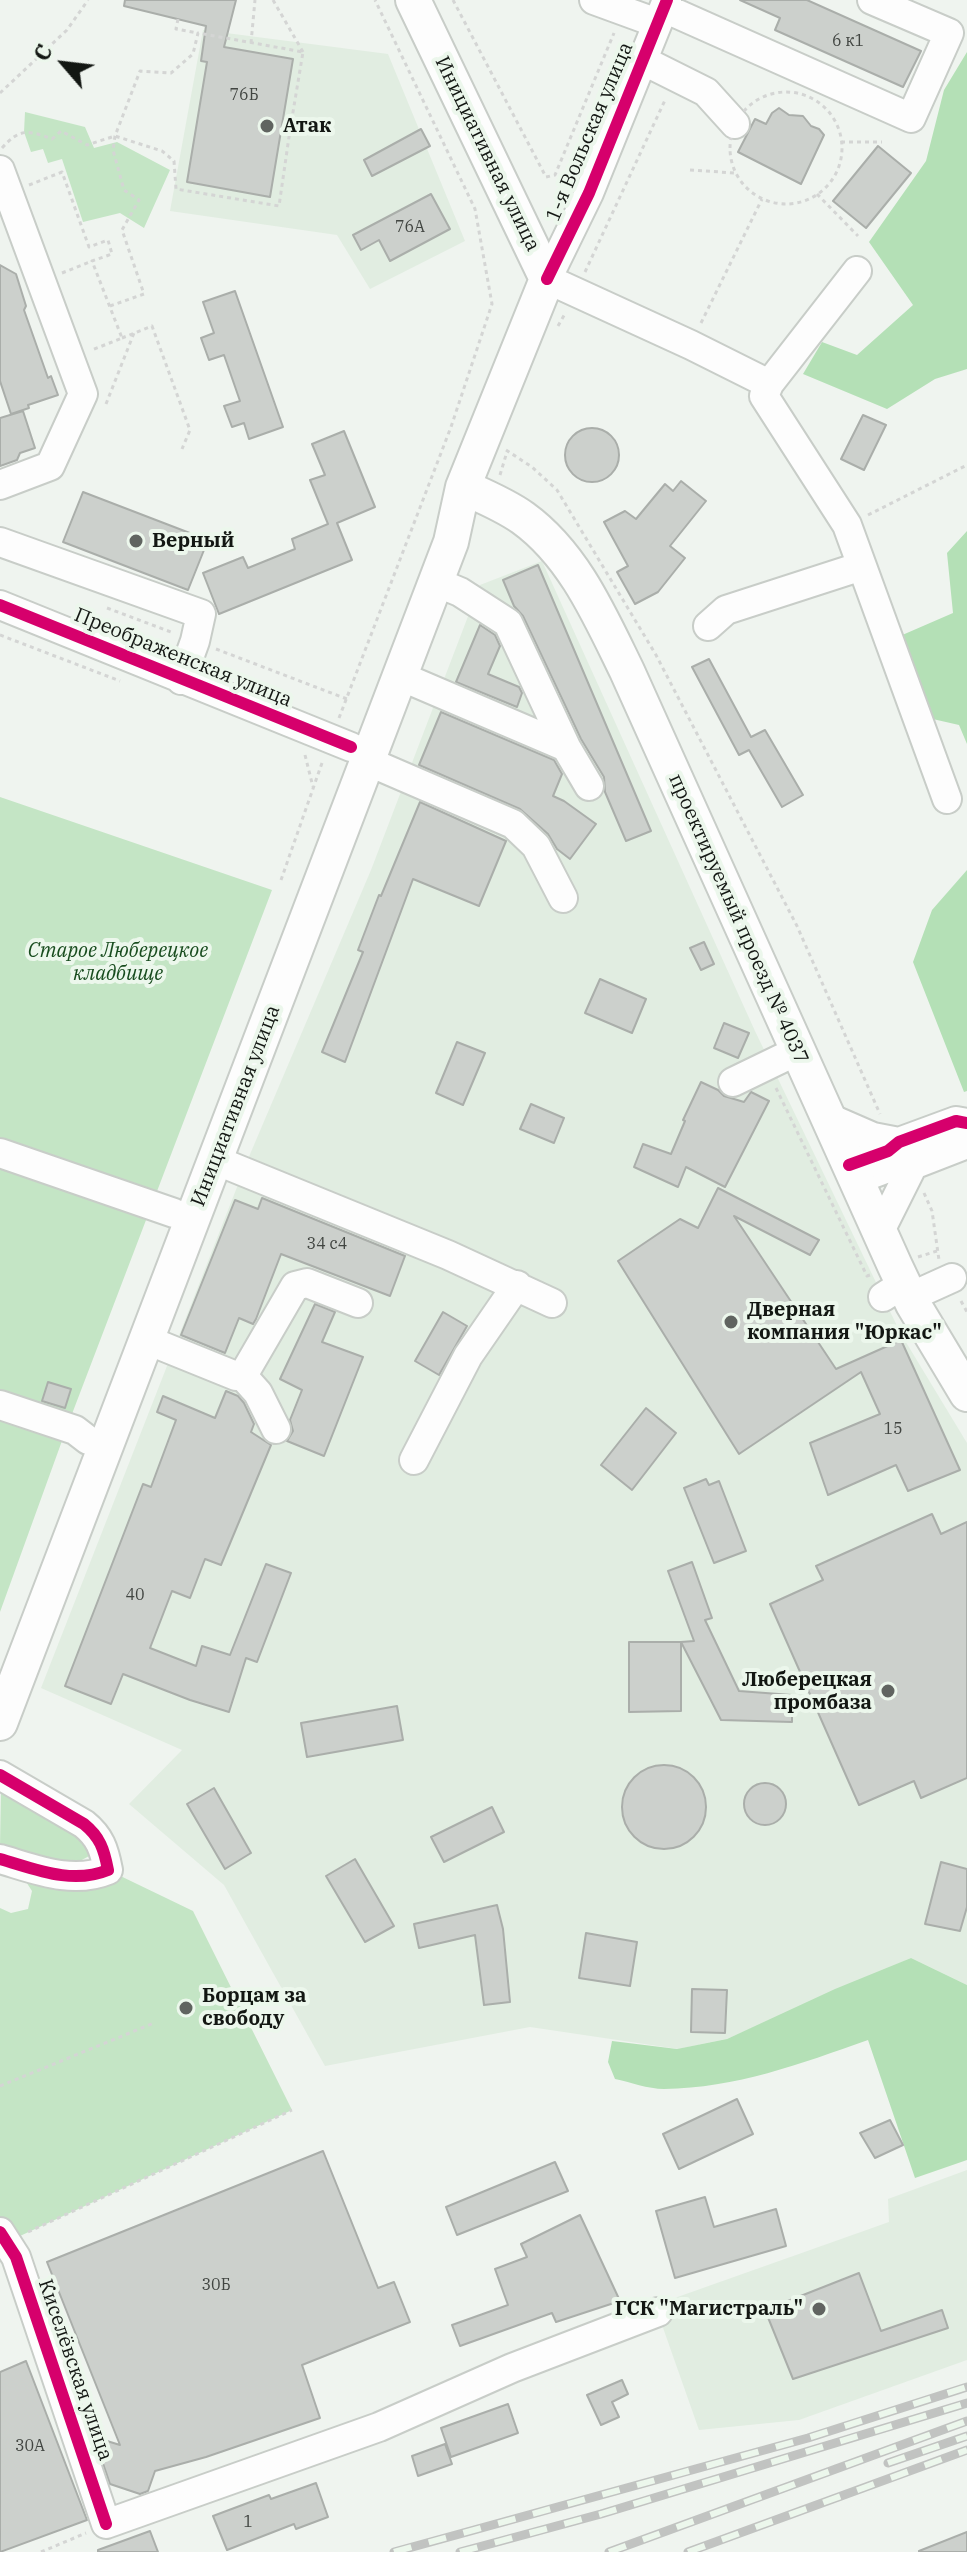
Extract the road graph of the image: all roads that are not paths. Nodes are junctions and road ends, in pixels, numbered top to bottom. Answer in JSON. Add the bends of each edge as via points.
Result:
{"nodes":[{"id":1,"x":413,"y":0,"type":"edge"},
{"id":2,"x":594,"y":0,"type":"edge"},
{"id":3,"x":872,"y":0,"type":"edge"},
{"id":4,"x":663,"y":10,"type":"edge"},
{"id":5,"x":642,"y":60,"type":"junction"},
{"id":6,"x":735,"y":124,"type":"road end"},
{"id":7,"x":4,"y":182,"type":"edge"},
{"id":8,"x":857,"y":271,"type":"dead end"},
{"id":9,"x":562,"y":286,"type":"junction"},
{"id":10,"x":769,"y":384,"type":"junction"},
{"id":11,"x":0,"y":485,"type":"edge"},
{"id":12,"x":463,"y":487,"type":"junction"},
{"id":13,"x":0,"y":542,"type":"edge"},
{"id":14,"x":862,"y":566,"type":"junction"},
{"id":15,"x":436,"y":582,"type":"junction"},
{"id":16,"x":0,"y":605,"type":"edge"},
{"id":17,"x":708,"y":626,"type":"dead end"},
{"id":18,"x":400,"y":676,"type":"junction"},
{"id":19,"x":181,"y":680,"type":"junction"},
{"id":20,"x":566,"y":747,"type":"junction"},
{"id":21,"x":350,"y":749,"type":"junction"},
{"id":22,"x":589,"y":786,"type":"dead end"},
{"id":23,"x":947,"y":799,"type":"dead end"},
{"id":24,"x":563,"y":898,"type":"dead end"},
{"id":25,"x":797,"y":1051,"type":"junction"},
{"id":26,"x":733,"y":1082,"type":"dead end"},
{"id":27,"x":827,"y":1117,"type":"junction"},
{"id":28,"x":967,"y":1123,"type":"edge"},
{"id":29,"x":967,"y":1144,"type":"edge"},
{"id":30,"x":0,"y":1153,"type":"edge"},
{"id":31,"x":215,"y":1160,"type":"junction"},
{"id":32,"x":912,"y":1165,"type":"junction"},
{"id":33,"x":852,"y":1173,"type":"junction"},
{"id":34,"x":174,"y":1213,"type":"junction"},
{"id":35,"x":879,"y":1233,"type":"junction"},
{"id":36,"x":950,"y":1279,"type":"road end"},
{"id":37,"x":517,"y":1285,"type":"junction"},
{"id":38,"x":891,"y":1289,"type":"junction"},
{"id":39,"x":358,"y":1303,"type":"dead end"},
{"id":40,"x":552,"y":1303,"type":"dead end"},
{"id":41,"x":147,"y":1340,"type":"junction"},
{"id":42,"x":241,"y":1374,"type":"junction"},
{"id":43,"x":967,"y":1394,"type":"edge"},
{"id":44,"x":0,"y":1405,"type":"edge"},
{"id":45,"x":276,"y":1429,"type":"dead end"},
{"id":46,"x":88,"y":1440,"type":"junction"},
{"id":47,"x":414,"y":1460,"type":"dead end"},
{"id":48,"x":0,"y":1670,"type":"edge"},
{"id":49,"x":0,"y":1723,"type":"edge"},
{"id":50,"x":0,"y":1775,"type":"edge"},
{"id":51,"x":0,"y":1859,"type":"edge"},
{"id":52,"x":2,"y":2241,"type":"edge"},
{"id":53,"x":658,"y":2312,"type":"dead end"}],
"edges":[{"from":1,"to":9,"type":"main road","name":"Инициативная улица"},
{"from":2,"to":4,"type":"street","via":[[622,12]]},
{"from":3,"to":4,"type":"street","via":[[949,33],[911,118]]},
{"from":4,"to":5,"type":"street","name":"1-я Вольская улица"},
{"from":5,"to":6,"type":"street","via":[[706,92]]},
{"from":5,"to":9,"type":"street","name":"1-я Вольская улица","via":[[589,193]]},
{"from":7,"to":11,"type":"street","via":[[83,394],[50,466]]},
{"from":8,"to":10,"type":"street"},
{"from":9,"to":10,"type":"street"},
{"from":9,"to":12,"type":"main road","name":"Инициативная улица"},
{"from":10,"to":14,"type":"street","via":[[764,396],[847,525]]},
{"from":12,"to":15,"type":"main road","name":"Инициативная улица"},
{"from":12,"to":21,"type":"main road","name":"Инициативная улица","via":[[431,534]]},
{"from":12,"to":25,"type":"main road","name":"проектируемый проезд № 4037","via":[[521,516],[542,533],[585,588]]},
{"from":13,"to":19,"type":"street","via":[[201,614]]},
{"from":14,"to":17,"type":"street","via":[[726,610]]},
{"from":14,"to":23,"type":"street"},
{"from":15,"to":18,"type":"main road","name":"Инициативная улица"},
{"from":15,"to":20,"type":"street","via":[[508,623]]},
{"from":16,"to":19,"type":"street","name":"Преображенская улица"},
{"from":18,"to":20,"type":"street"},
{"from":18,"to":21,"type":"main road","name":"Инициативная улица"},
{"from":19,"to":21,"type":"street","name":"Преображенская улица"},
{"from":20,"to":22,"type":"street"},
{"from":21,"to":24,"type":"street","name":"Преображенская улица","via":[[513,824],[536,846]]},
{"from":21,"to":31,"type":"main road","name":"Инициативная улица"},
{"from":21,"to":34,"type":"main road","name":"Инициативная улица"},
{"from":25,"to":26,"type":"street"},
{"from":25,"to":27,"type":"main road","name":"проектируемый проезд № 4037"},
{"from":27,"to":32,"type":"street","via":[[873,1137]]},
{"from":27,"to":33,"type":"main road","name":"проектируемый проезд № 4037"},
{"from":28,"to":32,"type":"street","via":[[956,1121]]},
{"from":29,"to":32,"type":"street"},
{"from":30,"to":34,"type":"street"},
{"from":31,"to":37,"type":"street"},
{"from":31,"to":41,"type":"main road","name":"Инициативная улица"},
{"from":32,"to":33,"type":"street","via":[[888,1151]]},
{"from":32,"to":35,"type":"street"},
{"from":33,"to":35,"type":"main road","name":"проектируемый проезд № 4037"},
{"from":34,"to":46,"type":"main road","name":"Инициативная улица"},
{"from":35,"to":38,"type":"main road","name":"проектируемый проезд № 4037"},
{"from":36,"to":38,"type":"street"},
{"from":37,"to":40,"type":"street"},
{"from":37,"to":47,"type":"street","via":[[468,1356]]},
{"from":38,"to":43,"type":"main road","name":"проектируемый проезд № 4037"},
{"from":39,"to":42,"type":"street","via":[[307,1283],[295,1286]]},
{"from":41,"to":42,"type":"street"},
{"from":41,"to":49,"type":"main road","name":"Инициативная улица"},
{"from":42,"to":45,"type":"street","via":[[258,1393]]},
{"from":44,"to":46,"type":"street","via":[[75,1430]]},
{"from":46,"to":48,"type":"main road","name":"Инициативная улица"},
{"from":50,"to":51,"type":"street","via":[[96,1833],[108,1870],[69,1877]]},
{"from":52,"to":53,"type":"street","name":"Киселёвская улица","via":[[16,2257],[106,2524],[379,2427]]}]}
